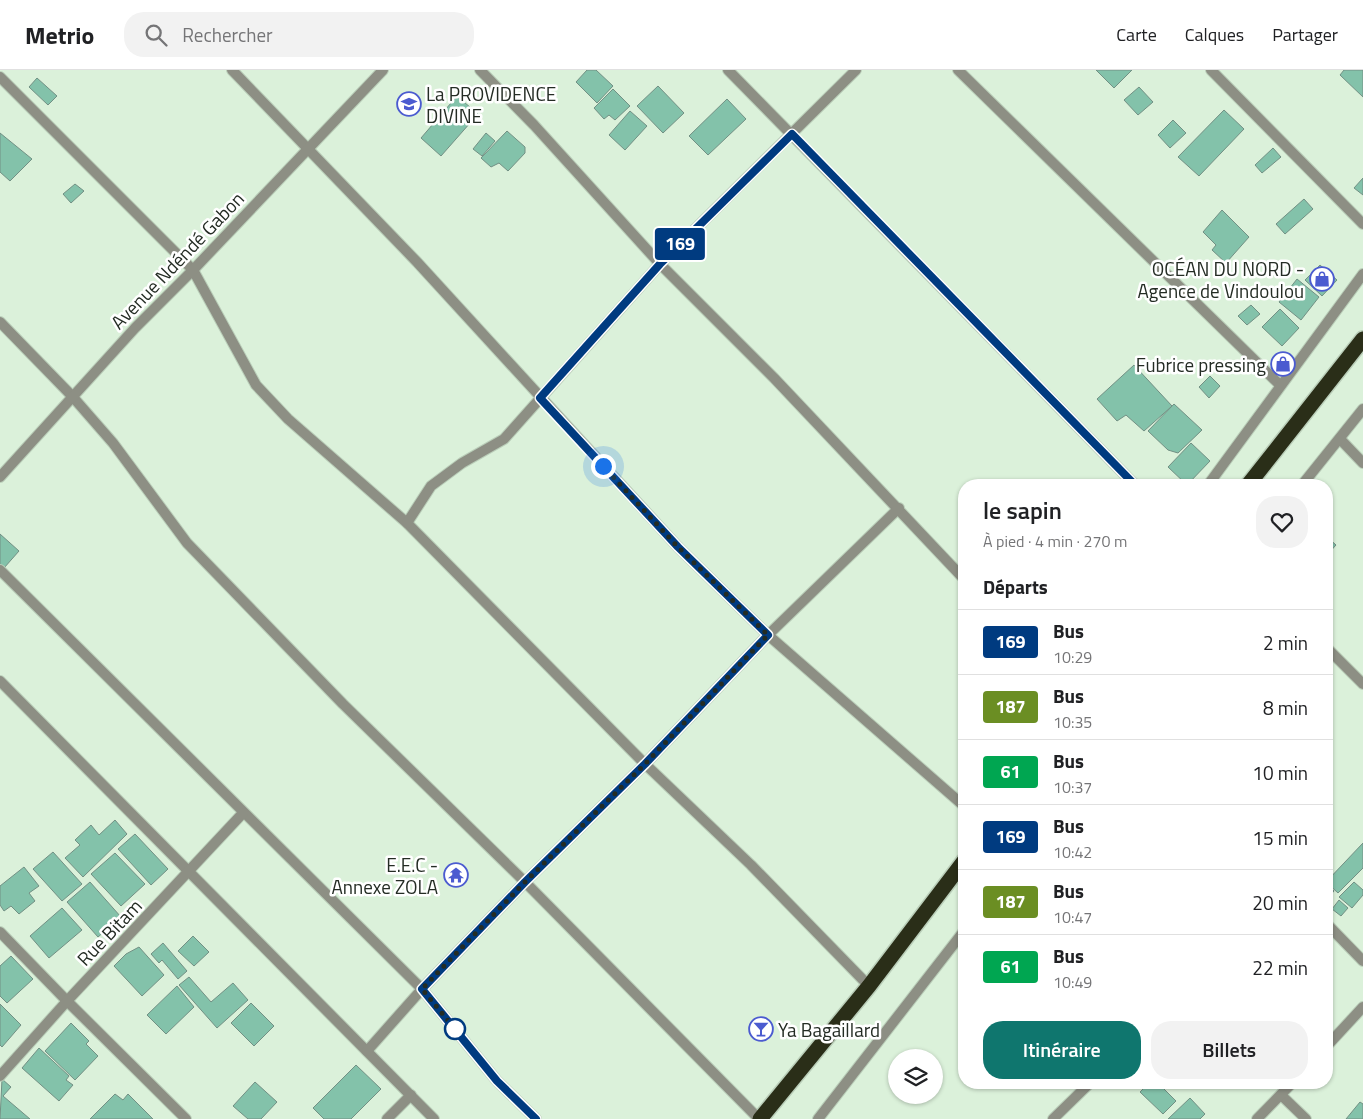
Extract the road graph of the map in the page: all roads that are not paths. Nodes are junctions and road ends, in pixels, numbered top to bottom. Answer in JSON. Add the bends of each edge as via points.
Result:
{"nodes":[{"id":1,"x":232,"y":70,"type":"edge"},
{"id":2,"x":383,"y":70,"type":"edge"},
{"id":3,"x":480,"y":70,"type":"edge"},
{"id":4,"x":728,"y":70,"type":"edge"},
{"id":5,"x":856,"y":70,"type":"edge"},
{"id":6,"x":958,"y":70,"type":"edge"},
{"id":7,"x":1211,"y":70,"type":"edge"},
{"id":8,"x":0,"y":77,"type":"edge"},
{"id":9,"x":792,"y":134,"type":"junction"},
{"id":10,"x":310,"y":148,"type":"junction"},
{"id":11,"x":1363,"y":224,"type":"edge"},
{"id":12,"x":660,"y":264,"type":"junction"},
{"id":13,"x":193,"y":270,"type":"junction"},
{"id":14,"x":1363,"y":274,"type":"edge"},
{"id":15,"x":0,"y":322,"type":"edge"},
{"id":16,"x":1363,"y":339,"type":"edge"},
{"id":17,"x":1280,"y":385,"type":"junction"},
{"id":18,"x":72,"y":396,"type":"junction"},
{"id":19,"x":540,"y":398,"type":"junction"},
{"id":20,"x":1363,"y":409,"type":"edge"},
{"id":21,"x":1340,"y":439,"type":"junction"},
{"id":22,"x":1363,"y":463,"type":"edge"},
{"id":23,"x":0,"y":478,"type":"edge"},
{"id":24,"x":1129,"y":479,"type":"edge"},
{"id":25,"x":1212,"y":479,"type":"edge"},
{"id":26,"x":1253,"y":479,"type":"edge"},
{"id":27,"x":1307,"y":479,"type":"edge"},
{"id":28,"x":899,"y":508,"type":"junction"},
{"id":29,"x":407,"y":523,"type":"junction"},
{"id":30,"x":0,"y":570,"type":"edge"},
{"id":31,"x":958,"y":572,"type":"edge"},
{"id":32,"x":768,"y":635,"type":"junction"},
{"id":33,"x":1333,"y":654,"type":"edge"},
{"id":34,"x":0,"y":681,"type":"edge"},
{"id":35,"x":1363,"y":684,"type":"edge"},
{"id":36,"x":645,"y":764,"type":"junction"},
{"id":37,"x":958,"y":801,"type":"edge"},
{"id":38,"x":244,"y":812,"type":"junction"},
{"id":39,"x":958,"y":869,"type":"edge"},
{"id":40,"x":190,"y":872,"type":"junction"},
{"id":41,"x":525,"y":882,"type":"junction"},
{"id":42,"x":1333,"y":930,"type":"edge"},
{"id":43,"x":0,"y":932,"type":"edge"},
{"id":44,"x":958,"y":939,"type":"edge"},
{"id":45,"x":1363,"y":960,"type":"edge"},
{"id":46,"x":870,"y":986,"type":"junction"},
{"id":47,"x":422,"y":989,"type":"junction"},
{"id":48,"x":67,"y":1001,"type":"junction"},
{"id":49,"x":1363,"y":1007,"type":"edge"},
{"id":50,"x":1333,"y":1039,"type":"edge"},
{"id":51,"x":367,"y":1051,"type":"junction"},
{"id":52,"x":0,"y":1076,"type":"edge"},
{"id":53,"x":1084,"y":1089,"type":"edge"},
{"id":54,"x":1287,"y":1089,"type":"edge"},
{"id":55,"x":411,"y":1095,"type":"junction"},
{"id":56,"x":1281,"y":1095,"type":"junction"},
{"id":57,"x":186,"y":1119,"type":"edge"},
{"id":58,"x":387,"y":1119,"type":"edge"},
{"id":59,"x":434,"y":1119,"type":"edge"},
{"id":60,"x":536,"y":1119,"type":"edge"},
{"id":61,"x":760,"y":1119,"type":"edge"},
{"id":62,"x":818,"y":1119,"type":"edge"},
{"id":63,"x":1053,"y":1119,"type":"edge"},
{"id":64,"x":1257,"y":1119,"type":"edge"},
{"id":65,"x":1306,"y":1119,"type":"edge"}],
"edges":[{"from":1,"to":10,"type":"street"},
{"from":2,"to":10,"type":"street","name":"Avenue Ndéndé Gabon"},
{"from":3,"to":12,"type":"street"},
{"from":4,"to":9,"type":"street"},
{"from":5,"to":9,"type":"street"},
{"from":6,"to":17,"type":"street"},
{"from":7,"to":11,"type":"street"},
{"from":8,"to":13,"type":"street"},
{"from":9,"to":12,"type":"street"},
{"from":9,"to":24,"type":"street"},
{"from":10,"to":13,"type":"street","name":"Avenue Ndéndé Gabon"},
{"from":10,"to":19,"type":"street"},
{"from":12,"to":19,"type":"street"},
{"from":12,"to":28,"type":"street"},
{"from":13,"to":18,"type":"street","name":"Avenue Ndéndé Gabon"},
{"from":13,"to":29,"type":"street","via":[[256,385],[288,418]]},
{"from":14,"to":17,"type":"street"},
{"from":15,"to":18,"type":"street"},
{"from":16,"to":26,"type":"highway"},
{"from":17,"to":25,"type":"street"},
{"from":18,"to":23,"type":"street","name":"Avenue Ndéndé Gabon"},
{"from":18,"to":41,"type":"street","via":[[113,444],[187,543],[343,704]]},
{"from":19,"to":29,"type":"street","via":[[504,439],[462,462],[431,486]]},
{"from":19,"to":32,"type":"street","via":[[678,547]]},
{"from":20,"to":21,"type":"street"},
{"from":21,"to":22,"type":"street"},
{"from":21,"to":27,"type":"street"},
{"from":28,"to":31,"type":"street"},
{"from":28,"to":32,"type":"street"},
{"from":29,"to":36,"type":"street"},
{"from":30,"to":38,"type":"street"},
{"from":32,"to":36,"type":"street"},
{"from":32,"to":37,"type":"street"},
{"from":33,"to":35,"type":"street"},
{"from":34,"to":40,"type":"street"},
{"from":36,"to":41,"type":"street"},
{"from":36,"to":46,"type":"street","via":[[751,865]]},
{"from":38,"to":40,"type":"street","name":"Rue Bitam"},
{"from":38,"to":47,"type":"street"},
{"from":39,"to":46,"type":"highway"},
{"from":40,"to":48,"type":"street","name":"Rue Bitam"},
{"from":40,"to":51,"type":"street"},
{"from":41,"to":47,"type":"street"},
{"from":41,"to":61,"type":"street"},
{"from":42,"to":45,"type":"street"},
{"from":43,"to":48,"type":"street"},
{"from":44,"to":62,"type":"street"},
{"from":46,"to":61,"type":"highway"},
{"from":47,"to":51,"type":"street"},
{"from":47,"to":60,"type":"street","via":[[497,1081]]},
{"from":48,"to":52,"type":"street","name":"Rue Bitam"},
{"from":48,"to":57,"type":"street"},
{"from":49,"to":50,"type":"street"},
{"from":51,"to":55,"type":"street"},
{"from":53,"to":63,"type":"street"},
{"from":54,"to":56,"type":"street"},
{"from":55,"to":58,"type":"street"},
{"from":55,"to":59,"type":"street"},
{"from":56,"to":64,"type":"street"},
{"from":56,"to":65,"type":"street"}]}
